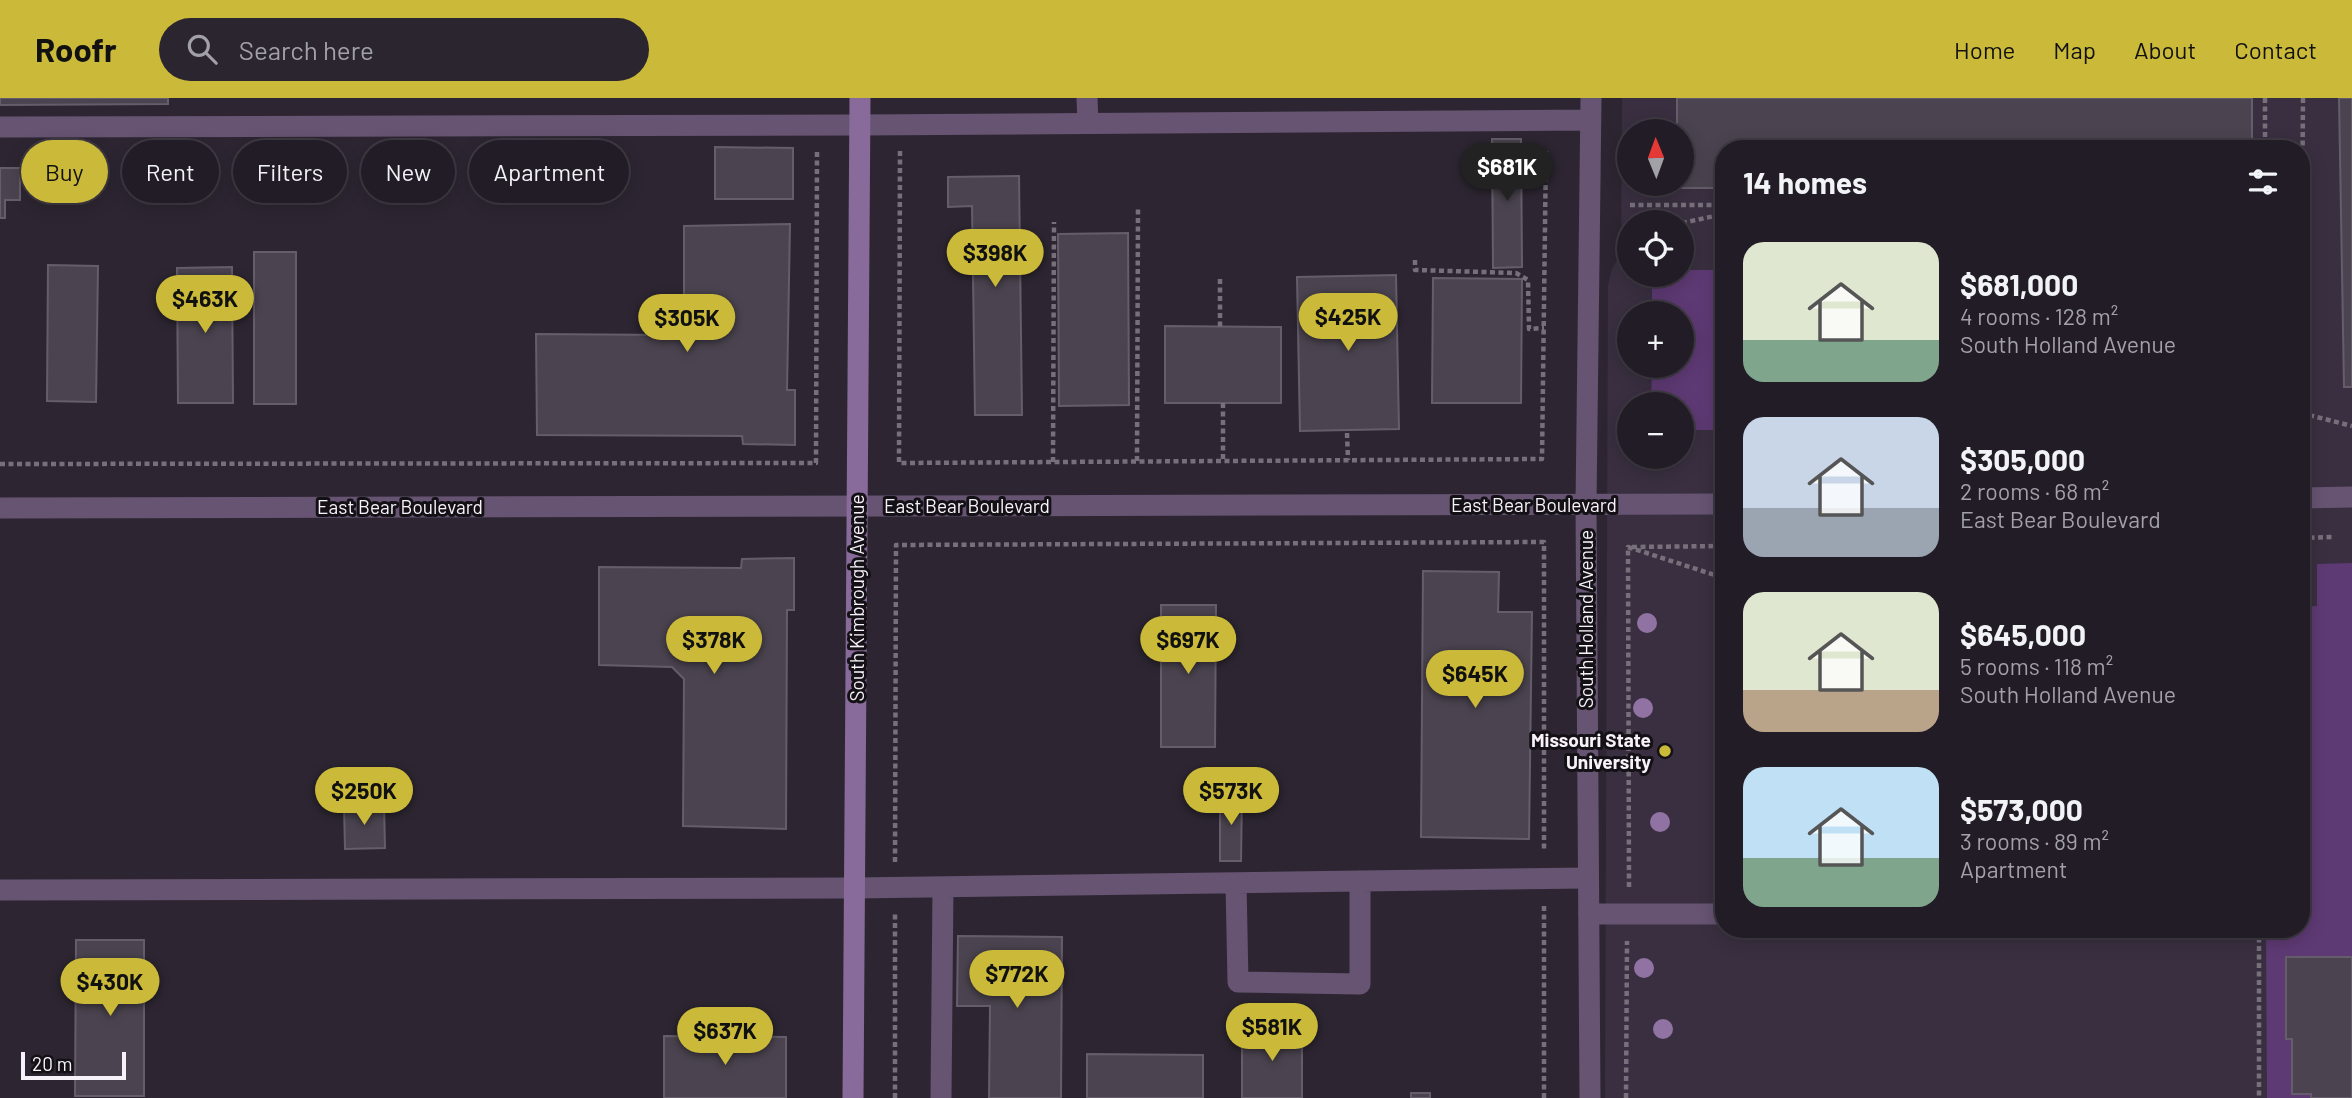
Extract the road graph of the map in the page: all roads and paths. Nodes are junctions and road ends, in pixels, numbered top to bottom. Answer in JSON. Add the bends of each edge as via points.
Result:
{"nodes":[{"id":1,"x":860,"y":98,"type":"edge"},
{"id":2,"x":1087,"y":98,"type":"edge"},
{"id":3,"x":1591,"y":98,"type":"edge"},
{"id":4,"x":2265,"y":98,"type":"edge"},
{"id":5,"x":2303,"y":98,"type":"edge"},
{"id":6,"x":1591,"y":120,"type":"junction"},
{"id":7,"x":1546,"y":121,"type":"junction"},
{"id":8,"x":1088,"y":123,"type":"junction"},
{"id":9,"x":900,"y":124,"type":"junction"},
{"id":10,"x":817,"y":125,"type":"junction"},
{"id":11,"x":860,"y":125,"type":"junction"},
{"id":12,"x":0,"y":127,"type":"edge"},
{"id":13,"x":2265,"y":140,"type":"edge"},
{"id":14,"x":2303,"y":140,"type":"edge"},
{"id":15,"x":1630,"y":205,"type":"dead end"},
{"id":16,"x":1715,"y":205,"type":"edge"},
{"id":17,"x":1138,"y":208,"type":"dead end"},
{"id":18,"x":1715,"y":216,"type":"edge"},
{"id":19,"x":1694,"y":220,"type":"edge"},
{"id":20,"x":1054,"y":222,"type":"dead end"},
{"id":21,"x":1415,"y":260,"type":"dead end"},
{"id":22,"x":1220,"y":279,"type":"dead end"},
{"id":23,"x":1220,"y":327,"type":"dead end"},
{"id":24,"x":1544,"y":328,"type":"junction"},
{"id":25,"x":1223,"y":403,"type":"dead end"},
{"id":26,"x":2310,"y":415,"type":"edge"},
{"id":27,"x":2352,"y":426,"type":"edge"},
{"id":28,"x":1347,"y":433,"type":"dead end"},
{"id":29,"x":1348,"y":460,"type":"junction"},
{"id":30,"x":1137,"y":461,"type":"junction"},
{"id":31,"x":1223,"y":461,"type":"junction"},
{"id":32,"x":1053,"y":462,"type":"junction"},
{"id":33,"x":0,"y":464,"type":"edge"},
{"id":34,"x":2352,"y":497,"type":"edge"},
{"id":35,"x":2310,"y":498,"type":"edge"},
{"id":36,"x":1715,"y":504,"type":"edge"},
{"id":37,"x":1586,"y":505,"type":"junction"},
{"id":38,"x":858,"y":506,"type":"junction"},
{"id":39,"x":0,"y":508,"type":"edge"},
{"id":40,"x":2332,"y":537,"type":"dead end"},
{"id":41,"x":2310,"y":538,"type":"edge"},
{"id":42,"x":1715,"y":546,"type":"edge"},
{"id":43,"x":1628,"y":547,"type":"junction"},
{"id":44,"x":1715,"y":575,"type":"edge"},
{"id":45,"x":1588,"y":878,"type":"junction"},
{"id":46,"x":1544,"y":879,"type":"junction"},
{"id":47,"x":1360,"y":881,"type":"junction"},
{"id":48,"x":1236,"y":883,"type":"junction"},
{"id":49,"x":895,"y":887,"type":"junction"},
{"id":50,"x":943,"y":887,"type":"junction"},
{"id":51,"x":1629,"y":887,"type":"dead end"},
{"id":52,"x":855,"y":888,"type":"junction"},
{"id":53,"x":0,"y":890,"type":"edge"},
{"id":54,"x":1589,"y":914,"type":"junction"},
{"id":55,"x":1715,"y":914,"type":"edge"},
{"id":56,"x":2259,"y":938,"type":"edge"},
{"id":57,"x":1627,"y":940,"type":"dead end"},
{"id":58,"x":853,"y":1098,"type":"edge"},
{"id":59,"x":895,"y":1098,"type":"edge"},
{"id":60,"x":941,"y":1098,"type":"edge"},
{"id":61,"x":1544,"y":1098,"type":"edge"},
{"id":62,"x":1590,"y":1098,"type":"edge"},
{"id":63,"x":1626,"y":1098,"type":"edge"},
{"id":64,"x":2259,"y":1098,"type":"edge"}],
"edges":[{"from":1,"to":11,"type":"main road","name":"South Kimbrough Avenue"},
{"from":2,"to":8,"type":"street"},
{"from":3,"to":6,"type":"street","name":"South Holland Avenue"},
{"from":4,"to":13,"type":"path"},
{"from":5,"to":14,"type":"path"},
{"from":6,"to":7,"type":"street"},
{"from":6,"to":37,"type":"street","name":"South Holland Avenue"},
{"from":7,"to":8,"type":"street"},
{"from":7,"to":24,"type":"path"},
{"from":8,"to":9,"type":"street"},
{"from":9,"to":11,"type":"street"},
{"from":9,"to":32,"type":"path","via":[[899,463]]},
{"from":10,"to":11,"type":"street"},
{"from":10,"to":12,"type":"street"},
{"from":10,"to":33,"type":"path","via":[[816,463]]},
{"from":11,"to":38,"type":"main road","name":"South Kimbrough Avenue"},
{"from":15,"to":16,"type":"path"},
{"from":17,"to":30,"type":"path"},
{"from":18,"to":19,"type":"path"},
{"from":20,"to":32,"type":"path"},
{"from":21,"to":24,"type":"path","via":[[1415,271],[1516,273],[1528,279],[1529,329]]},
{"from":22,"to":23,"type":"path"},
{"from":24,"to":29,"type":"path","via":[[1542,459]]},
{"from":25,"to":31,"type":"path"},
{"from":26,"to":27,"type":"path"},
{"from":28,"to":29,"type":"path"},
{"from":29,"to":31,"type":"path"},
{"from":30,"to":31,"type":"path"},
{"from":30,"to":32,"type":"path"},
{"from":34,"to":35,"type":"street"},
{"from":36,"to":37,"type":"street","name":"East Bear Boulevard"},
{"from":37,"to":38,"type":"street","name":"East Bear Boulevard"},
{"from":37,"to":45,"type":"street","name":"South Holland Avenue"},
{"from":38,"to":39,"type":"street","name":"East Bear Boulevard"},
{"from":38,"to":52,"type":"main road","name":"South Kimbrough Avenue"},
{"from":40,"to":41,"type":"path"},
{"from":42,"to":43,"type":"path"},
{"from":43,"to":44,"type":"path"},
{"from":43,"to":51,"type":"path"},
{"from":45,"to":46,"type":"street"},
{"from":45,"to":54,"type":"street","name":"South Holland Avenue"},
{"from":46,"to":47,"type":"street"},
{"from":46,"to":49,"type":"path","via":[[1544,542],[896,545]]},
{"from":46,"to":61,"type":"path"},
{"from":47,"to":48,"type":"street"},
{"from":47,"to":48,"type":"street","via":[[1360,984],[1238,982]]},
{"from":48,"to":50,"type":"street"},
{"from":49,"to":50,"type":"street"},
{"from":49,"to":52,"type":"street"},
{"from":49,"to":59,"type":"path"},
{"from":50,"to":60,"type":"street"},
{"from":52,"to":53,"type":"street"},
{"from":52,"to":58,"type":"main road","name":"South Kimbrough Avenue"},
{"from":54,"to":55,"type":"street"},
{"from":54,"to":62,"type":"street","name":"South Holland Avenue"},
{"from":56,"to":64,"type":"path"},
{"from":57,"to":63,"type":"path"}]}
